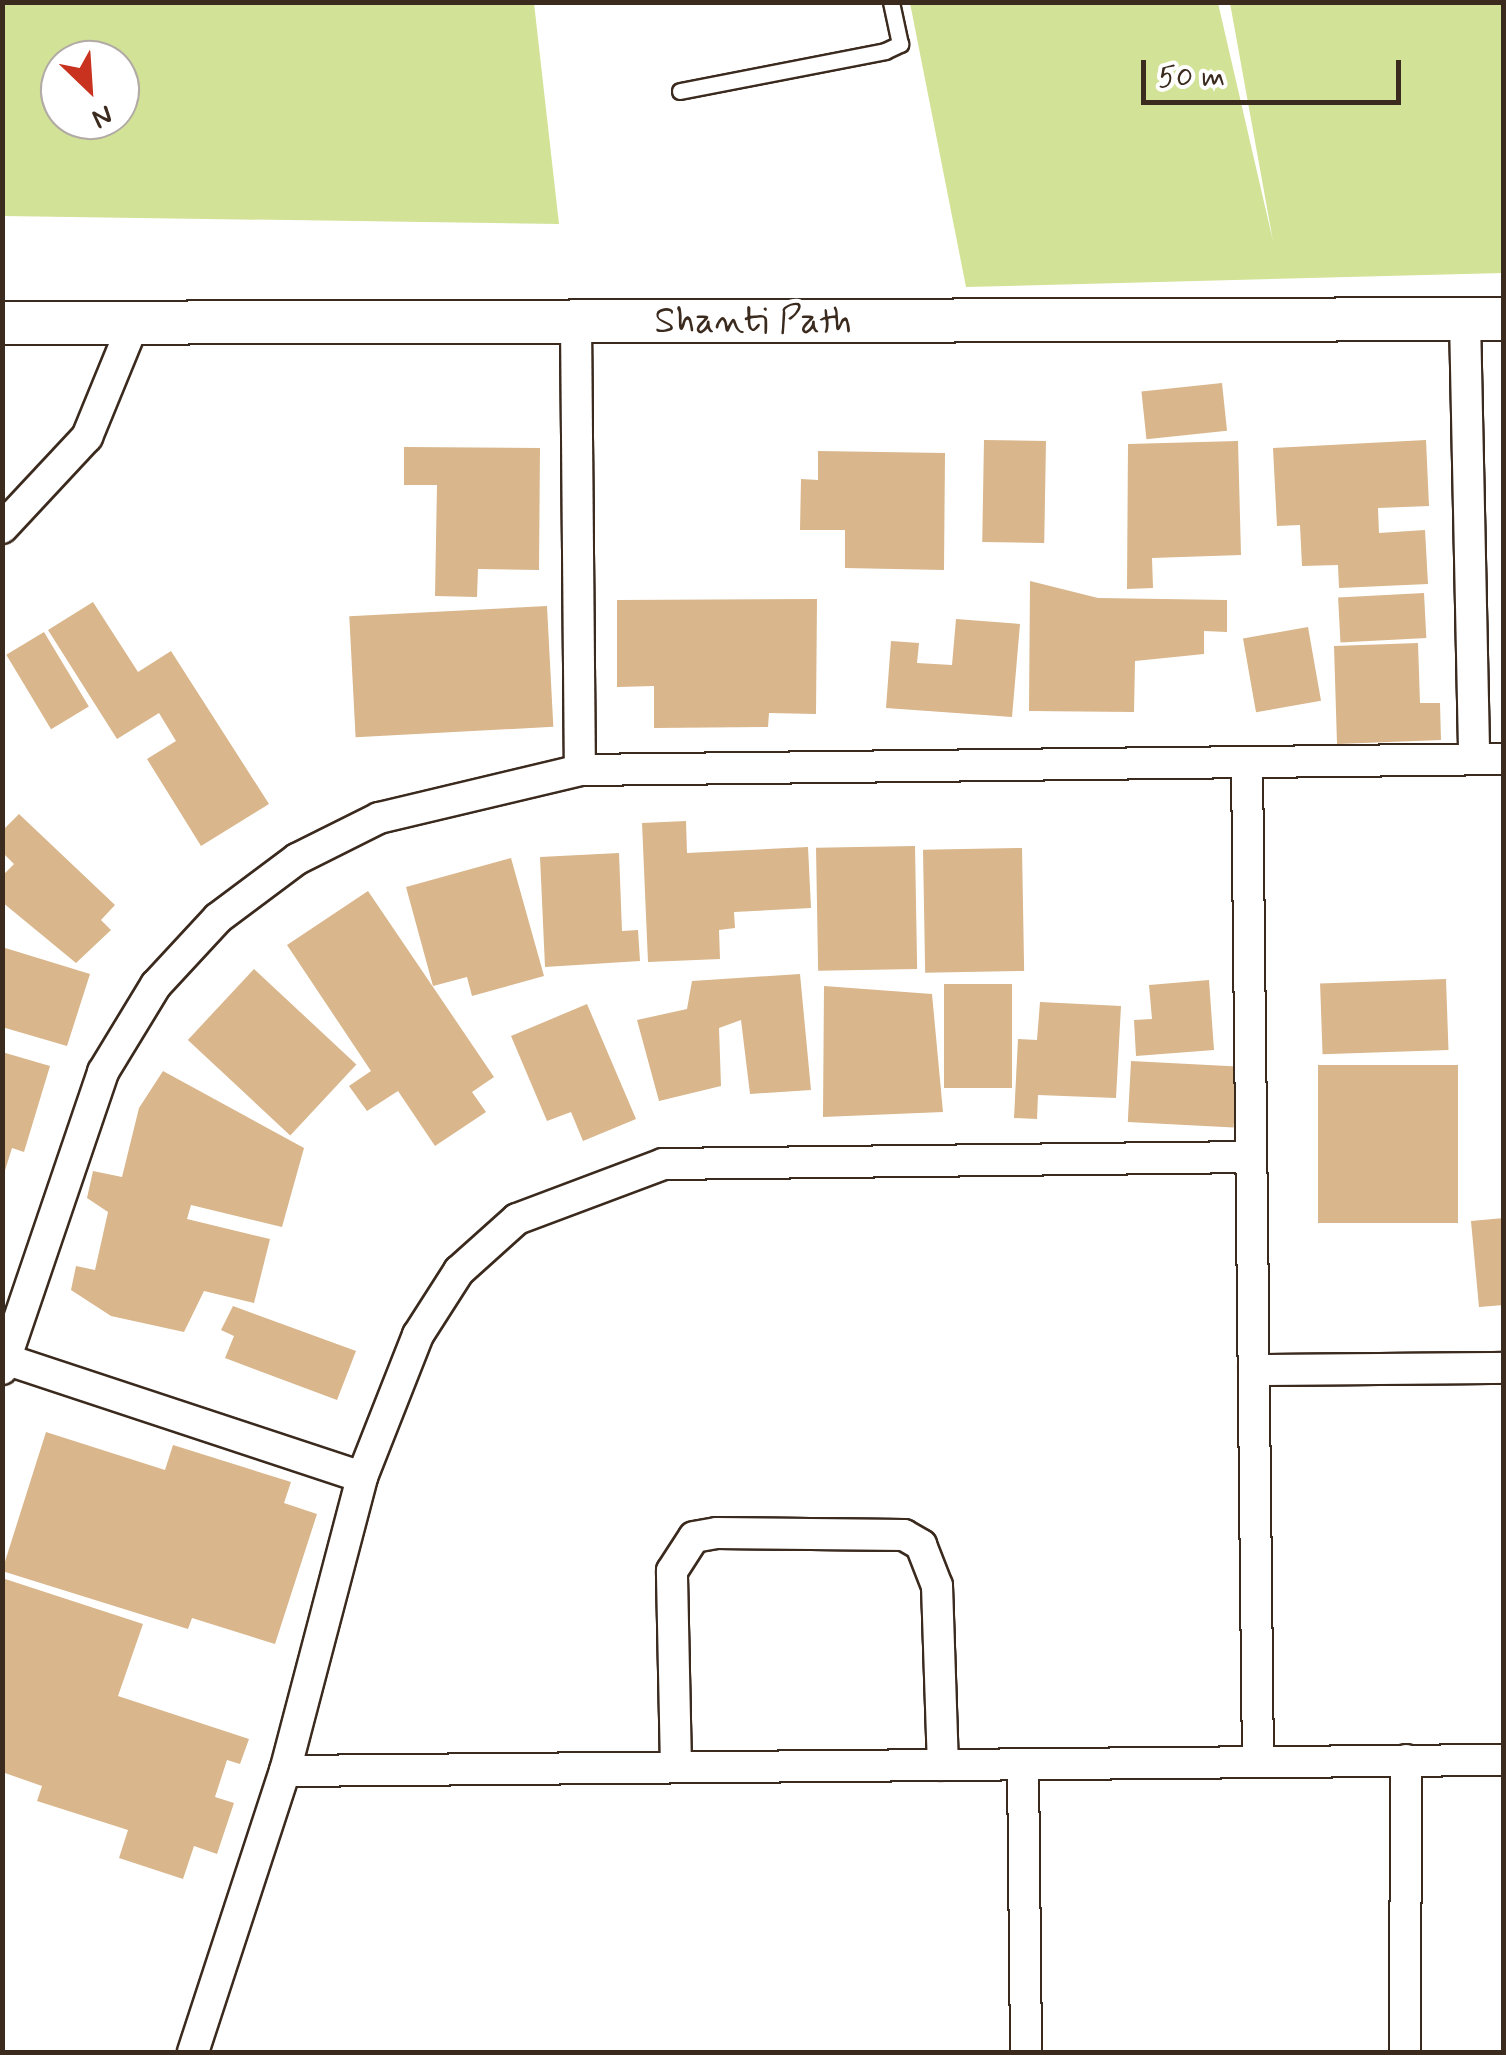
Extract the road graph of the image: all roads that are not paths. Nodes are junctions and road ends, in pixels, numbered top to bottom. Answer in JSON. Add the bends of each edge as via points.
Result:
{"nodes":[{"id":1,"x":891,"y":2,"type":"edge"},
{"id":2,"x":680,"y":90,"type":"dead end"},
{"id":3,"x":1484,"y":319,"type":"edge"},
{"id":4,"x":576,"y":322,"type":"junction"},
{"id":5,"x":2,"y":323,"type":"edge"},
{"id":6,"x":133,"y":325,"type":"junction"},
{"id":7,"x":2,"y":528,"type":"edge"},
{"id":8,"x":1489,"y":759,"type":"edge"},
{"id":9,"x":1247,"y":762,"type":"junction"},
{"id":10,"x":580,"y":770,"type":"junction"},
{"id":11,"x":1252,"y":1156,"type":"junction"},
{"id":12,"x":4,"y":1362,"type":"edge"},
{"id":13,"x":1504,"y":1368,"type":"edge"},
{"id":14,"x":1254,"y":1370,"type":"junction"},
{"id":15,"x":362,"y":1477,"type":"junction"},
{"id":16,"x":1406,"y":1760,"type":"junction"},
{"id":17,"x":1504,"y":1760,"type":"edge"},
{"id":18,"x":1258,"y":1762,"type":"junction"},
{"id":19,"x":943,"y":1764,"type":"junction"},
{"id":20,"x":1023,"y":1764,"type":"junction"},
{"id":21,"x":676,"y":1768,"type":"junction"},
{"id":22,"x":285,"y":1771,"type":"junction"},
{"id":23,"x":193,"y":2052,"type":"edge"},
{"id":24,"x":1026,"y":2052,"type":"edge"},
{"id":25,"x":1404,"y":2052,"type":"edge"}],
"edges":[{"from":1,"to":2,"type":"lane","via":[[900,44],[885,51]]},
{"from":3,"to":4,"type":"main road","name":"Shanti Path"},
{"from":3,"to":8,"type":"street"},
{"from":4,"to":6,"type":"main road","name":"Shanti Path"},
{"from":4,"to":10,"type":"street"},
{"from":5,"to":6,"type":"main road","name":"Shanti Path"},
{"from":6,"to":7,"type":"street","via":[[87,436]]},
{"from":8,"to":9,"type":"street"},
{"from":9,"to":10,"type":"street"},
{"from":9,"to":11,"type":"street"},
{"from":10,"to":12,"type":"street","via":[[379,818],[297,859],[218,918],[156,985],[103,1072]]},
{"from":11,"to":14,"type":"street"},
{"from":11,"to":15,"type":"street","via":[[662,1164],[588,1186],[517,1220],[459,1271],[418,1335]]},
{"from":12,"to":15,"type":"street"},
{"from":13,"to":14,"type":"street"},
{"from":14,"to":18,"type":"street"},
{"from":15,"to":22,"type":"street"},
{"from":16,"to":17,"type":"street"},
{"from":16,"to":18,"type":"street"},
{"from":16,"to":25,"type":"street"},
{"from":18,"to":20,"type":"street"},
{"from":19,"to":20,"type":"street"},
{"from":19,"to":21,"type":"street"},
{"from":19,"to":21,"type":"street","via":[[937,1586],[921,1544],[904,1535],[717,1533],[694,1537],[672,1571]]},
{"from":20,"to":24,"type":"street"},
{"from":21,"to":22,"type":"street"},
{"from":22,"to":23,"type":"street"}]}
